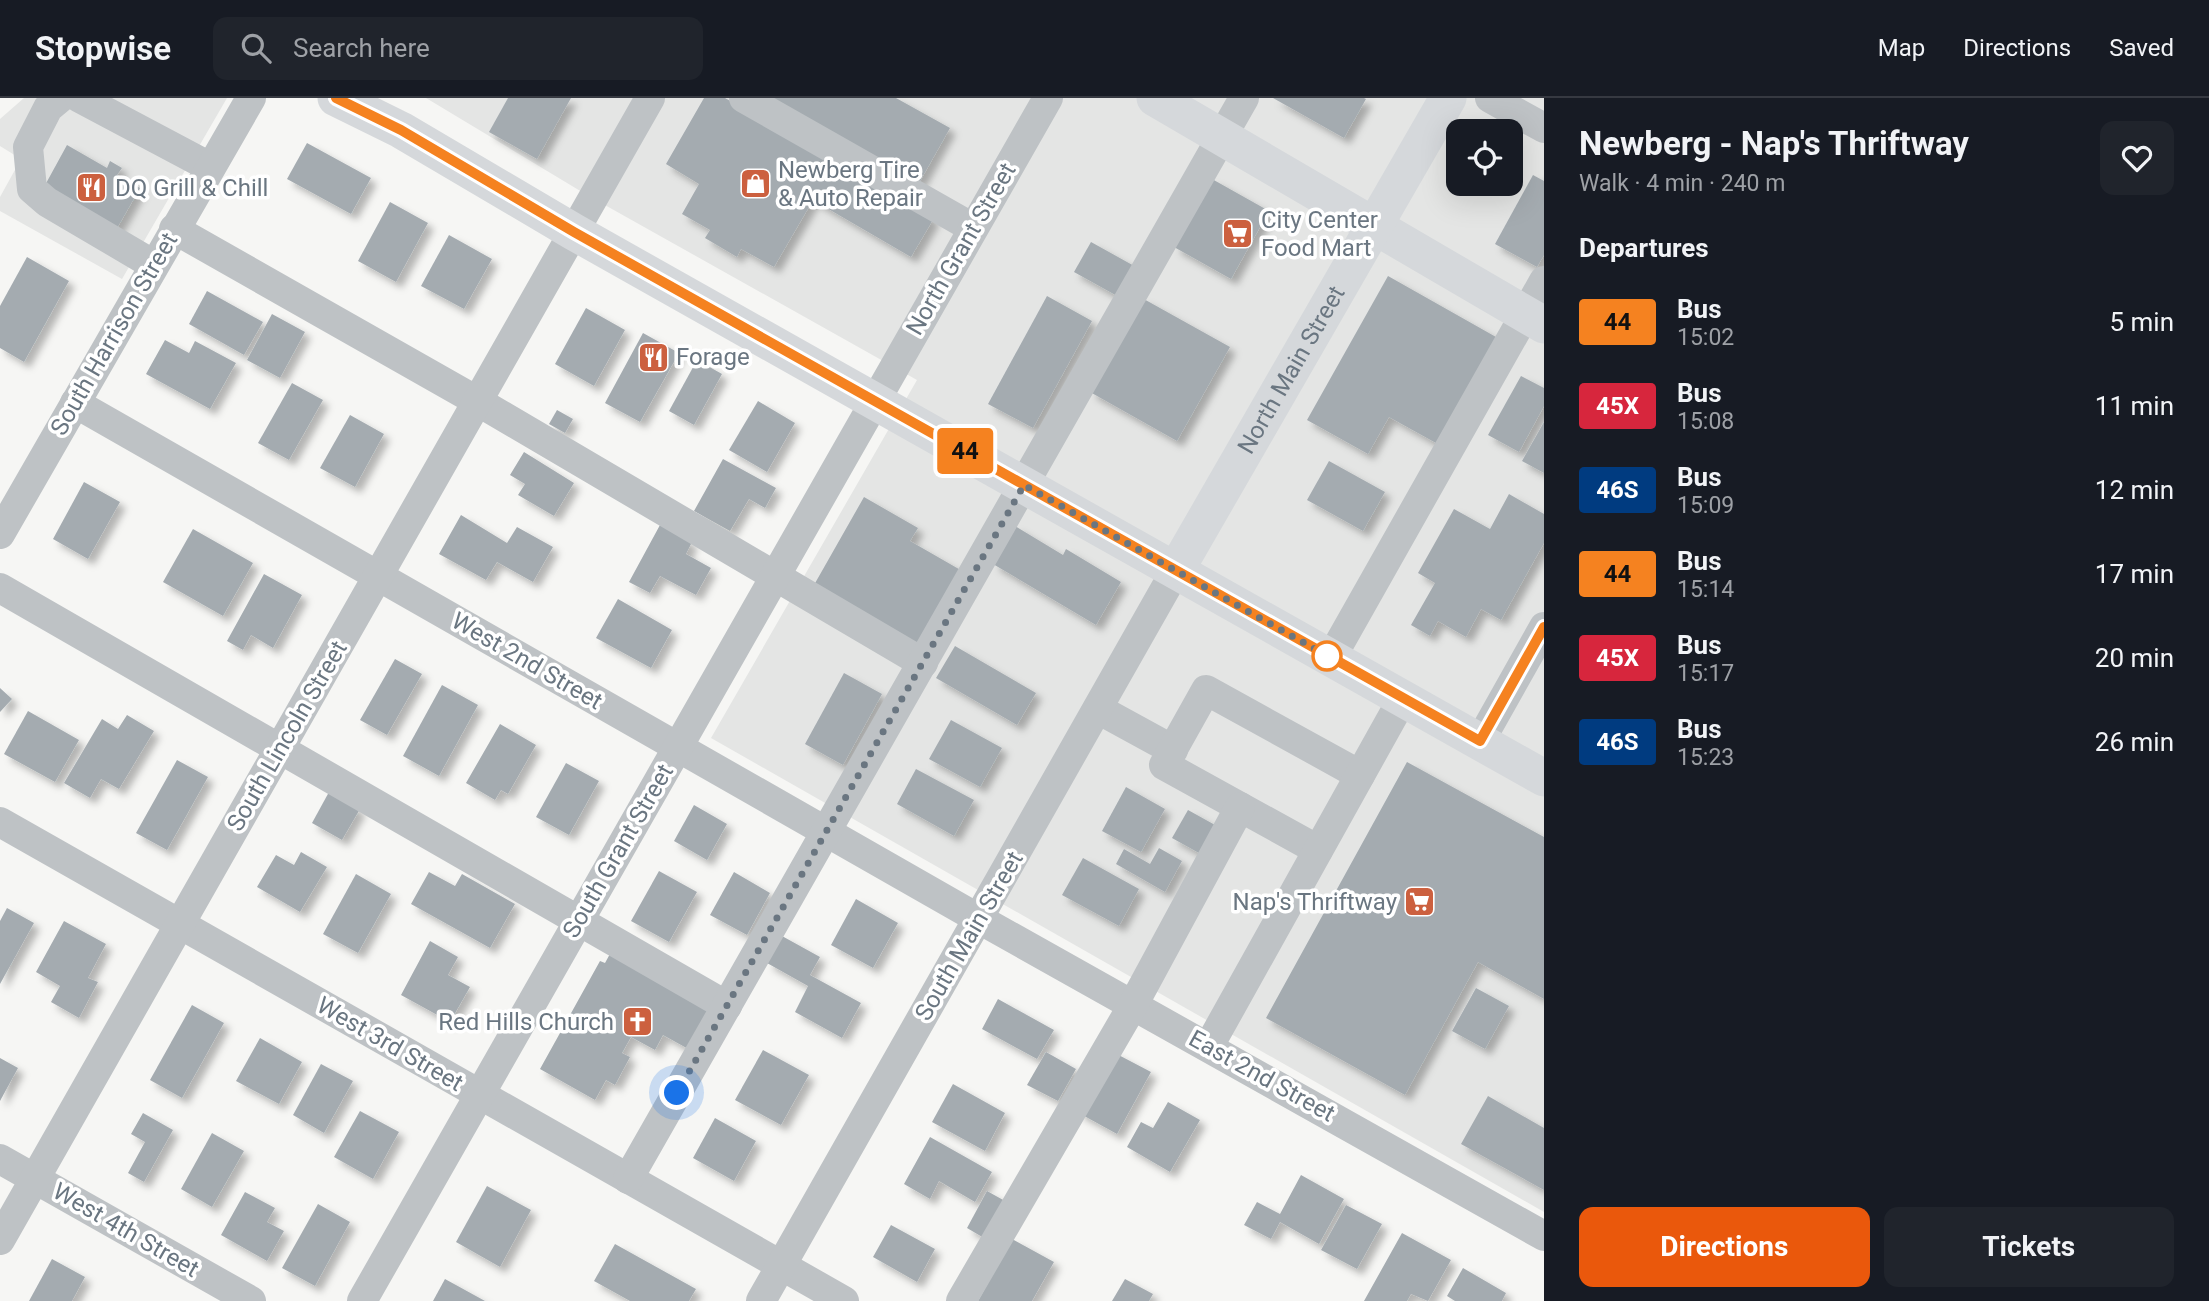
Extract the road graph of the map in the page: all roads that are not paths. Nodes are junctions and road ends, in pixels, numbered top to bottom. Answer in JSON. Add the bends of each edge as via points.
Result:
{"nodes":[{"id":1,"x":60,"y":98,"type":"edge"},
{"id":2,"x":80,"y":98,"type":"edge"},
{"id":3,"x":251,"y":98,"type":"edge"},
{"id":4,"x":336,"y":98,"type":"edge"},
{"id":5,"x":650,"y":98,"type":"edge"},
{"id":6,"x":744,"y":98,"type":"edge"},
{"id":7,"x":1048,"y":98,"type":"edge"},
{"id":8,"x":1155,"y":98,"type":"edge"},
{"id":9,"x":1244,"y":98,"type":"edge"},
{"id":10,"x":1448,"y":98,"type":"edge"},
{"id":11,"x":1490,"y":98,"type":"edge"},
{"id":12,"x":1544,"y":128,"type":"edge"},
{"id":13,"x":1222,"y":137,"type":"junction"},
{"id":14,"x":210,"y":167,"type":"junction"},
{"id":15,"x":973,"y":228,"type":"junction"},
{"id":16,"x":1375,"y":228,"type":"junction"},
{"id":17,"x":174,"y":229,"type":"junction"},
{"id":18,"x":574,"y":232,"type":"junction"},
{"id":19,"x":155,"y":265,"type":"junction"},
{"id":20,"x":1544,"y":281,"type":"edge"},
{"id":21,"x":1535,"y":319,"type":"edge"},
{"id":22,"x":477,"y":401,"type":"junction"},
{"id":23,"x":875,"y":401,"type":"junction"},
{"id":24,"x":75,"y":403,"type":"junction"},
{"id":25,"x":1024,"y":485,"type":"junction"},
{"id":26,"x":0,"y":534,"type":"edge"},
{"id":27,"x":1176,"y":570,"type":"junction"},
{"id":28,"x":775,"y":575,"type":"junction"},
{"id":29,"x":378,"y":576,"type":"junction"},
{"id":30,"x":0,"y":588,"type":"edge"},
{"id":31,"x":1544,"y":627,"type":"edge"},
{"id":32,"x":1331,"y":658,"type":"junction"},
{"id":33,"x":923,"y":663,"type":"junction"},
{"id":34,"x":1403,"y":698,"type":"junction"},
{"id":35,"x":1098,"y":709,"type":"junction"},
{"id":36,"x":1480,"y":741,"type":"junction"},
{"id":37,"x":677,"y":747,"type":"junction"},
{"id":38,"x":279,"y":749,"type":"junction"},
{"id":39,"x":1173,"y":750,"type":"junction"},
{"id":40,"x":1360,"y":775,"type":"junction"},
{"id":41,"x":1544,"y":778,"type":"edge"},
{"id":42,"x":1240,"y":807,"type":"junction"},
{"id":43,"x":0,"y":822,"type":"edge"},
{"id":44,"x":827,"y":832,"type":"junction"},
{"id":45,"x":1318,"y":850,"type":"junction"},
{"id":46,"x":979,"y":919,"type":"junction"},
{"id":47,"x":578,"y":920,"type":"junction"},
{"id":48,"x":179,"y":925,"type":"junction"},
{"id":49,"x":1133,"y":1004,"type":"junction"},
{"id":50,"x":727,"y":1006,"type":"junction"},
{"id":51,"x":1209,"y":1046,"type":"junction"},
{"id":52,"x":479,"y":1095,"type":"junction"},
{"id":53,"x":0,"y":1158,"type":"edge"},
{"id":54,"x":35,"y":1178,"type":"junction"},
{"id":55,"x":628,"y":1179,"type":"junction"},
{"id":56,"x":1544,"y":1236,"type":"edge"},
{"id":57,"x":0,"y":1240,"type":"edge"},
{"id":58,"x":781,"y":1266,"type":"junction"},
{"id":59,"x":251,"y":1301,"type":"edge"},
{"id":60,"x":362,"y":1301,"type":"edge"},
{"id":61,"x":761,"y":1301,"type":"edge"},
{"id":62,"x":844,"y":1301,"type":"edge"},
{"id":63,"x":961,"y":1301,"type":"edge"}],
"edges":[{"from":1,"to":19,"type":"street","via":[[48,108],[28,147],[32,189]]},
{"from":2,"to":14,"type":"street"},
{"from":3,"to":14,"type":"street","name":"South Harrison Street"},
{"from":4,"to":18,"type":"main road","via":[[401,130]]},
{"from":5,"to":18,"type":"street","name":"South Lincoln Street"},
{"from":6,"to":15,"type":"street"},
{"from":7,"to":15,"type":"street","name":"North Grant Street"},
{"from":8,"to":13,"type":"main road"},
{"from":9,"to":13,"type":"street"},
{"from":10,"to":16,"type":"main road","name":"North Main Street"},
{"from":11,"to":12,"type":"street"},
{"from":13,"to":16,"type":"main road"},
{"from":13,"to":25,"type":"street"},
{"from":14,"to":17,"type":"street","name":"South Harrison Street"},
{"from":15,"to":23,"type":"street","name":"North Grant Street"},
{"from":16,"to":21,"type":"main road"},
{"from":16,"to":27,"type":"main road","name":"North Main Street"},
{"from":17,"to":19,"type":"street","name":"South Harrison Street"},
{"from":17,"to":22,"type":"street"},
{"from":18,"to":22,"type":"street","name":"South Lincoln Street"},
{"from":18,"to":23,"type":"main road"},
{"from":19,"to":24,"type":"street","name":"South Harrison Street"},
{"from":20,"to":21,"type":"street"},
{"from":21,"to":32,"type":"street"},
{"from":22,"to":28,"type":"street"},
{"from":22,"to":29,"type":"street","name":"South Lincoln Street"},
{"from":23,"to":25,"type":"main road"},
{"from":23,"to":28,"type":"street","name":"South Grant Street"},
{"from":24,"to":26,"type":"street","name":"South Harrison Street"},
{"from":24,"to":29,"type":"street","name":"West 2nd Street"},
{"from":25,"to":27,"type":"main road"},
{"from":25,"to":33,"type":"street"},
{"from":27,"to":32,"type":"main road"},
{"from":27,"to":35,"type":"street","name":"South Main Street"},
{"from":28,"to":33,"type":"street"},
{"from":28,"to":37,"type":"street","name":"South Grant Street"},
{"from":29,"to":37,"type":"street","name":"West 2nd Street"},
{"from":29,"to":38,"type":"street","name":"South Lincoln Street"},
{"from":30,"to":38,"type":"street"},
{"from":31,"to":36,"type":"street"},
{"from":32,"to":34,"type":"main road"},
{"from":33,"to":44,"type":"street"},
{"from":34,"to":36,"type":"main road"},
{"from":34,"to":40,"type":"street"},
{"from":35,"to":39,"type":"street"},
{"from":35,"to":46,"type":"street","name":"South Main Street"},
{"from":36,"to":41,"type":"main road"},
{"from":37,"to":44,"type":"street","name":"West 2nd Street"},
{"from":37,"to":47,"type":"street","name":"South Grant Street"},
{"from":38,"to":47,"type":"street"},
{"from":38,"to":48,"type":"street","name":"South Lincoln Street"},
{"from":39,"to":40,"type":"street","via":[[1206,690]]},
{"from":39,"to":42,"type":"street","via":[[1164,765]]},
{"from":40,"to":45,"type":"street"},
{"from":42,"to":45,"type":"street"},
{"from":42,"to":49,"type":"street"},
{"from":43,"to":48,"type":"street","name":"West 3rd Street"},
{"from":44,"to":46,"type":"street","name":"West 2nd Street"},
{"from":44,"to":50,"type":"street"},
{"from":45,"to":51,"type":"street"},
{"from":46,"to":49,"type":"street","name":"East 2nd Street"},
{"from":46,"to":58,"type":"street","name":"South Main Street"},
{"from":47,"to":50,"type":"street"},
{"from":47,"to":52,"type":"street","name":"South Grant Street"},
{"from":48,"to":52,"type":"street","name":"West 3rd Street"},
{"from":48,"to":54,"type":"street","name":"South Lincoln Street"},
{"from":49,"to":51,"type":"street","name":"East 2nd Street"},
{"from":49,"to":63,"type":"street"},
{"from":50,"to":55,"type":"street"},
{"from":51,"to":56,"type":"street","name":"East 2nd Street"},
{"from":52,"to":55,"type":"street","name":"West 3rd Street"},
{"from":52,"to":60,"type":"street","name":"South Grant Street"},
{"from":53,"to":54,"type":"street","name":"West 4th Street"},
{"from":54,"to":57,"type":"street","name":"South Lincoln Street"},
{"from":54,"to":59,"type":"street","name":"West 4th Street"},
{"from":55,"to":58,"type":"street","name":"West 3rd Street"},
{"from":58,"to":61,"type":"street","name":"South Main Street"},
{"from":58,"to":62,"type":"street","name":"West 3rd Street"}]}
